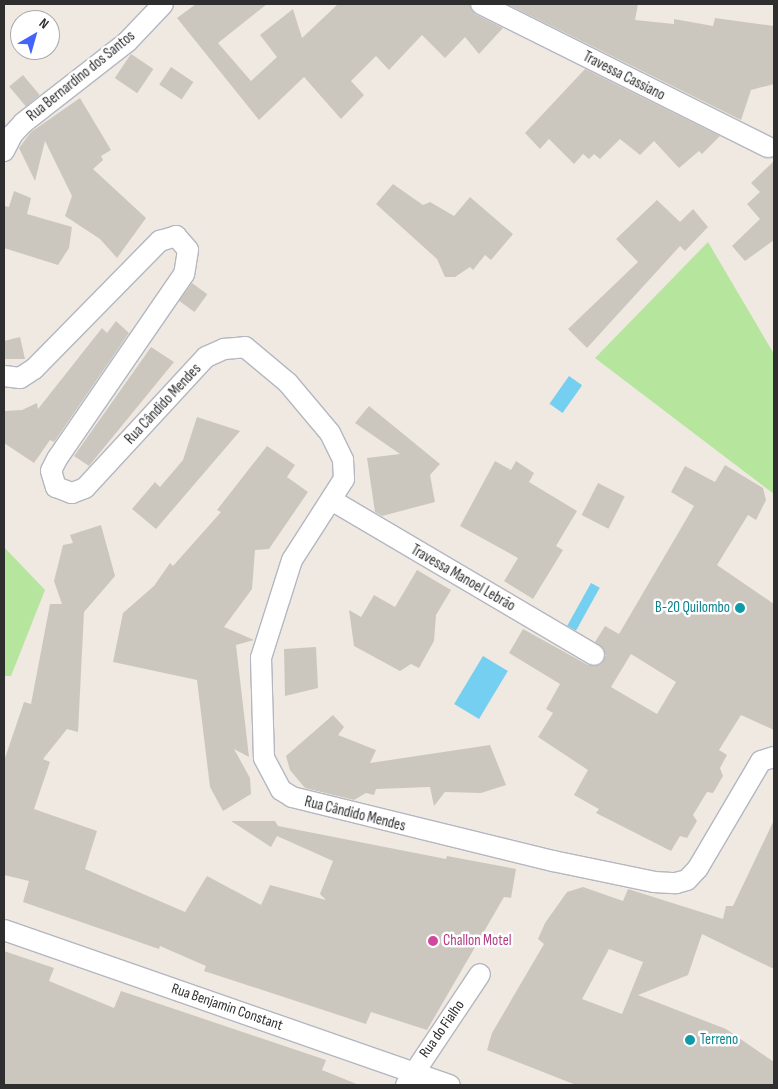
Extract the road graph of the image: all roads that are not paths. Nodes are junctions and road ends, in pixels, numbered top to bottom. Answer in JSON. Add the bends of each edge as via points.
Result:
{"nodes":[{"id":1,"x":163,"y":4,"type":"edge"},
{"id":2,"x":481,"y":4,"type":"edge"},
{"id":3,"x":772,"y":145,"type":"edge"},
{"id":4,"x":4,"y":151,"type":"edge"},
{"id":5,"x":4,"y":376,"type":"edge"},
{"id":6,"x":333,"y":501,"type":"junction"},
{"id":7,"x":594,"y":655,"type":"dead end"},
{"id":8,"x":774,"y":757,"type":"edge"},
{"id":9,"x":4,"y":930,"type":"edge"},
{"id":10,"x":480,"y":974,"type":"dead end"},
{"id":11,"x":410,"y":1078,"type":"edge"},
{"id":12,"x":450,"y":1085,"type":"edge"}],
"edges":[{"from":1,"to":4,"type":"street","name":"Rua Bernardino dos Santos","via":[[127,42],[23,123]]},
{"from":2,"to":3,"type":"street","name":"Travessa Cassiano"},
{"from":5,"to":6,"type":"street","name":"Rua Cândido Mendes","via":[[20,378],[34,369],[160,242],[168,235],[176,236],[188,250],[184,274],[57,459],[51,471],[52,481],[56,487],[72,493],[85,488],[206,357],[224,349],[245,347],[288,383],[330,433],[343,460],[344,479]]},
{"from":6,"to":7,"type":"street","name":"Travessa Manoel Lebrão"},
{"from":6,"to":8,"type":"street","name":"Rua Cândido Mendes","via":[[292,560],[261,658],[264,758],[281,790],[292,797],[553,861],[676,883],[687,880],[698,868],[761,761]]},
{"from":9,"to":11,"type":"street","name":"Rua Benjamin Constant"},
{"from":10,"to":11,"type":"street","name":"Rua do Fialho"},
{"from":11,"to":12,"type":"street","name":"Rua Benjamin Constant"}]}
